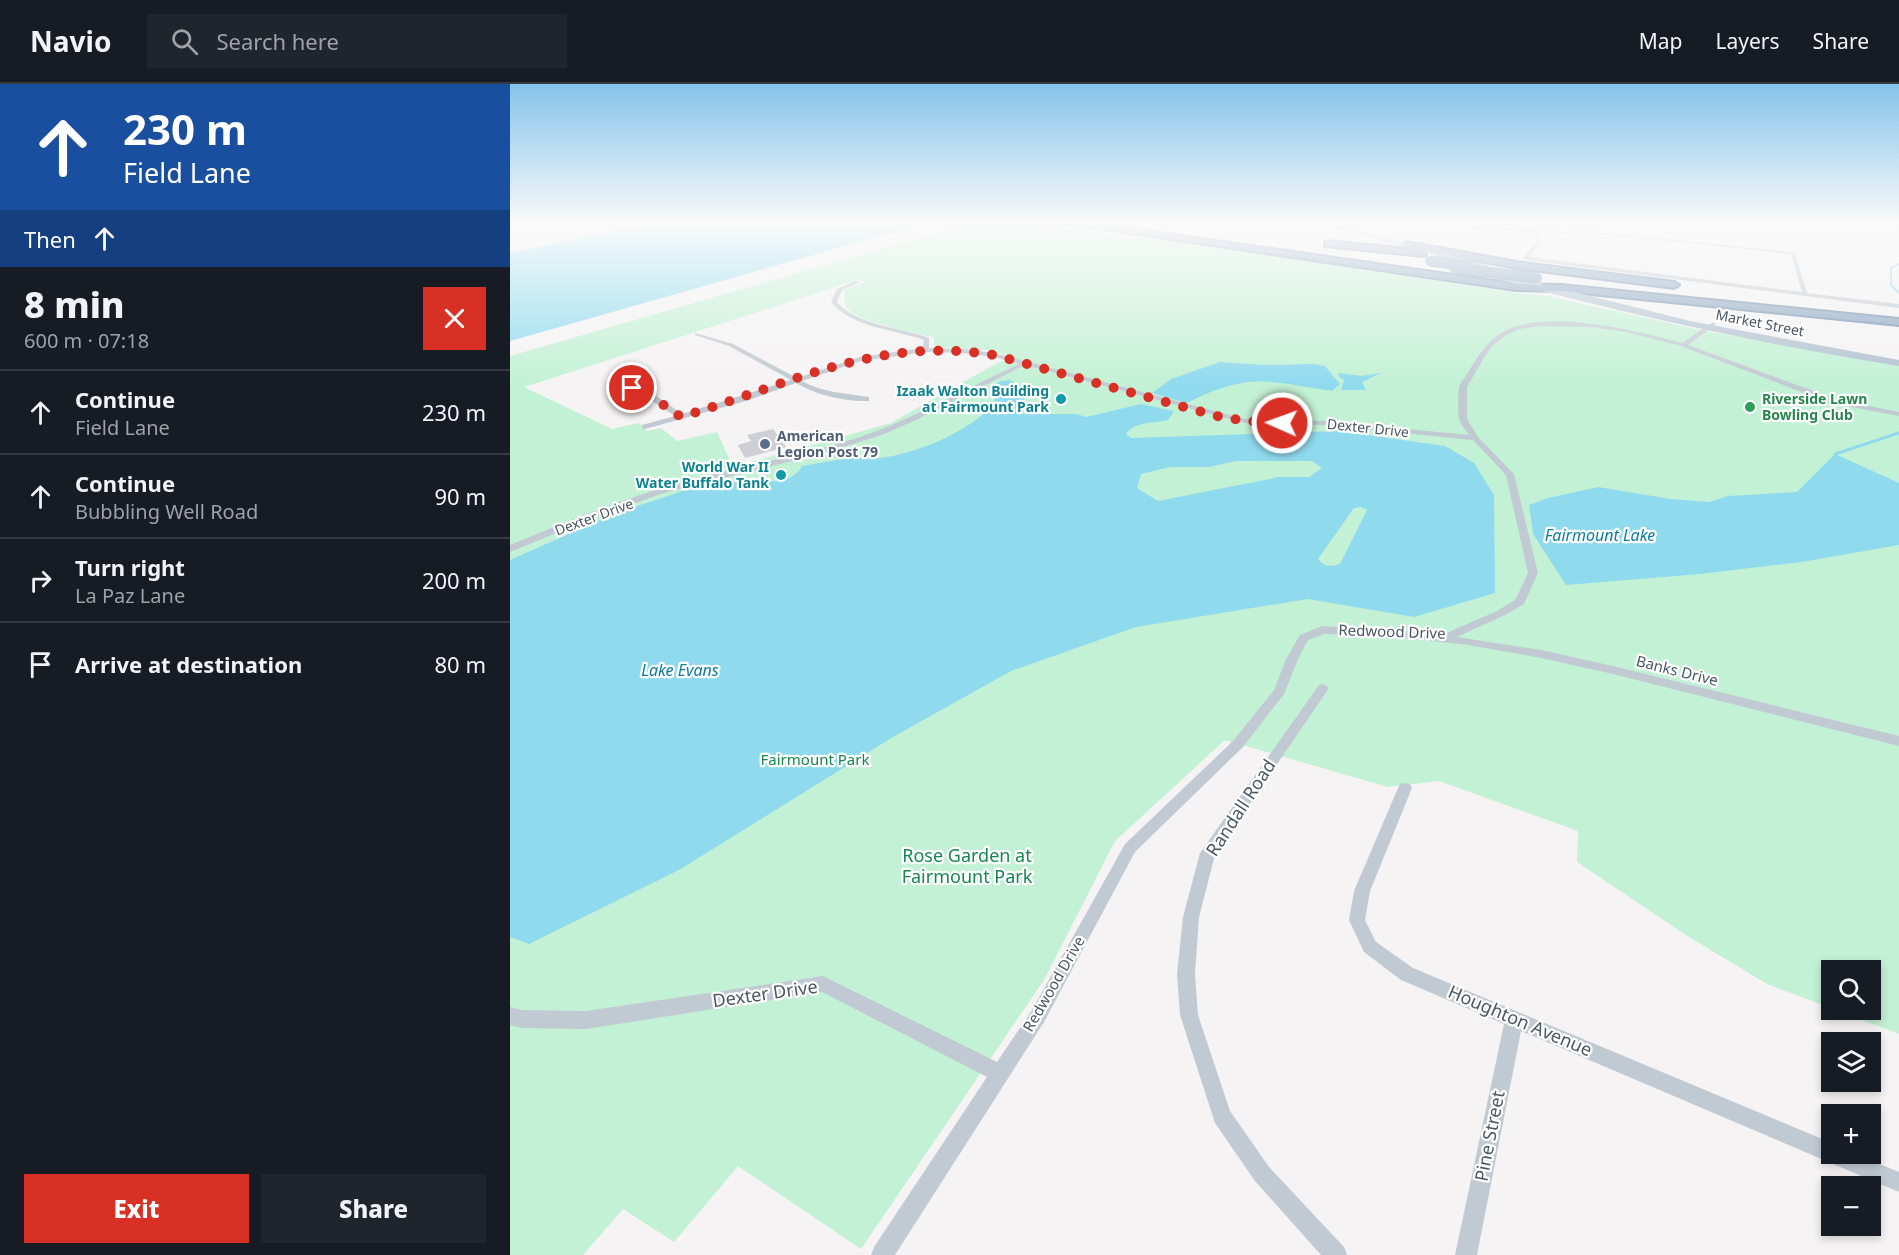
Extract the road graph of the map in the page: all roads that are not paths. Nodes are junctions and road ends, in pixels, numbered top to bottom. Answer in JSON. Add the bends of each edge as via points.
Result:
{"nodes":[{"id":1,"x":1446,"y":277,"type":"edge"},
{"id":2,"x":1502,"y":277,"type":"edge"},
{"id":3,"x":1514,"y":277,"type":"edge"},
{"id":4,"x":1514,"y":277,"type":"edge"},
{"id":5,"x":1567,"y":277,"type":"edge"},
{"id":6,"x":1615,"y":277,"type":"edge"},
{"id":7,"x":1671,"y":277,"type":"edge"},
{"id":8,"x":1800,"y":277,"type":"edge"},
{"id":9,"x":857,"y":282,"type":"dead end"},
{"id":10,"x":1538,"y":283,"type":"junction"},
{"id":11,"x":1561,"y":288,"type":"junction"},
{"id":12,"x":1805,"y":294,"type":"junction"},
{"id":13,"x":1623,"y":295,"type":"junction"},
{"id":14,"x":1610,"y":302,"type":"junction"},
{"id":15,"x":1897,"y":310,"type":"edge"},
{"id":16,"x":1899,"y":321,"type":"edge"},
{"id":17,"x":1711,"y":326,"type":"junction"},
{"id":18,"x":697,"y":334,"type":"dead end"},
{"id":19,"x":1683,"y":345,"type":"junction"},
{"id":20,"x":926,"y":350,"type":"junction"},
{"id":21,"x":1899,"y":361,"type":"edge"},
{"id":22,"x":1023,"y":364,"type":"junction"},
{"id":23,"x":611,"y":380,"type":"dead end"},
{"id":24,"x":793,"y":380,"type":"junction"},
{"id":25,"x":866,"y":399,"type":"dead end"},
{"id":26,"x":1899,"y":414,"type":"edge"},
{"id":27,"x":681,"y":417,"type":"junction"},
{"id":28,"x":645,"y":427,"type":"dead end"},
{"id":29,"x":1475,"y":438,"type":"junction"},
{"id":30,"x":510,"y":549,"type":"edge"},
{"id":31,"x":1446,"y":637,"type":"junction"},
{"id":32,"x":1323,"y":688,"type":"dead end"},
{"id":33,"x":1899,"y":741,"type":"edge"},
{"id":34,"x":1405,"y":788,"type":"dead end"},
{"id":35,"x":510,"y":1016,"type":"edge"},
{"id":36,"x":1514,"y":1018,"type":"junction"},
{"id":37,"x":1000,"y":1073,"type":"junction"},
{"id":38,"x":1821,"y":1148,"type":"edge"},
{"id":39,"x":1857,"y":1164,"type":"edge"},
{"id":40,"x":1899,"y":1182,"type":"edge"},
{"id":41,"x":882,"y":1255,"type":"edge"},
{"id":42,"x":1336,"y":1255,"type":"edge"},
{"id":43,"x":1466,"y":1255,"type":"edge"}],
"edges":[{"from":1,"to":10,"type":"highway","via":[[1505,286]]},
{"from":2,"to":10,"type":"highway","bridge":true},
{"from":3,"to":11,"type":"main road","name":"Market Street"},
{"from":4,"to":10,"type":"main road","name":"Market Street"},
{"from":5,"to":15,"type":"highway","bridge":true},
{"from":6,"to":15,"type":"highway"},
{"from":7,"to":12,"type":"street"},
{"from":8,"to":12,"type":"street"},
{"from":9,"to":20,"type":"street","via":[[840,289],[834,302],[837,308],[927,339]]},
{"from":10,"to":11,"type":"highway"},
{"from":10,"to":16,"type":"highway"},
{"from":10,"to":17,"type":"main road","name":"Market Street"},
{"from":11,"to":13,"type":"highway"},
{"from":11,"to":14,"type":"main road","name":"Market Street"},
{"from":12,"to":15,"type":"street"},
{"from":13,"to":14,"type":"highway","via":[[1601,296]]},
{"from":13,"to":16,"type":"highway"},
{"from":14,"to":17,"type":"main road","name":"Market Street"},
{"from":17,"to":19,"type":"street"},
{"from":17,"to":21,"type":"main road","name":"Market Street"},
{"from":18,"to":24,"type":"street","via":[[731,345]]},
{"from":19,"to":26,"type":"street","name":"Redwood Drive","via":[[1833,401]]},
{"from":19,"to":29,"type":"street","name":"Redwood Drive","via":[[1590,325],[1519,327],[1491,344],[1463,387],[1463,419]]},
{"from":20,"to":22,"type":"street","via":[[994,355]]},
{"from":20,"to":24,"type":"street","via":[[860,358]]},
{"from":22,"to":29,"type":"street","name":"Dexter Drive","via":[[1245,421],[1324,423]]},
{"from":22,"to":30,"type":"street","name":"Dexter Drive","via":[[879,433],[709,478],[608,510]]},
{"from":23,"to":27,"type":"street","via":[[652,397]]},
{"from":24,"to":25,"type":"street","via":[[832,395]]},
{"from":24,"to":27,"type":"street"},
{"from":27,"to":28,"type":"street"},
{"from":29,"to":31,"type":"street","name":"Redwood Drive","via":[[1510,474],[1533,573],[1520,602]]},
{"from":31,"to":33,"type":"street","name":"Banks Drive","via":[[1603,669]]},
{"from":31,"to":37,"type":"street","name":"Redwood Drive","via":[[1322,630],[1304,638],[1280,691],[1238,744],[1130,848],[1038,1016]]},
{"from":32,"to":42,"type":"street","name":"Randall Road","via":[[1208,854],[1191,917],[1186,974],[1189,1015],[1222,1116],[1262,1174]]},
{"from":34,"to":36,"type":"street","name":"Houghton Avenue","via":[[1362,891],[1357,920],[1370,947],[1407,974]]},
{"from":35,"to":37,"type":"street","name":"Dexter Drive","via":[[586,1020],[823,984]]},
{"from":36,"to":38,"type":"street","name":"Houghton Avenue"},
{"from":36,"to":43,"type":"street","name":"Pine Street"},
{"from":37,"to":41,"type":"street","name":"Redwood Drive"},
{"from":39,"to":40,"type":"street","name":"Houghton Avenue"}]}
